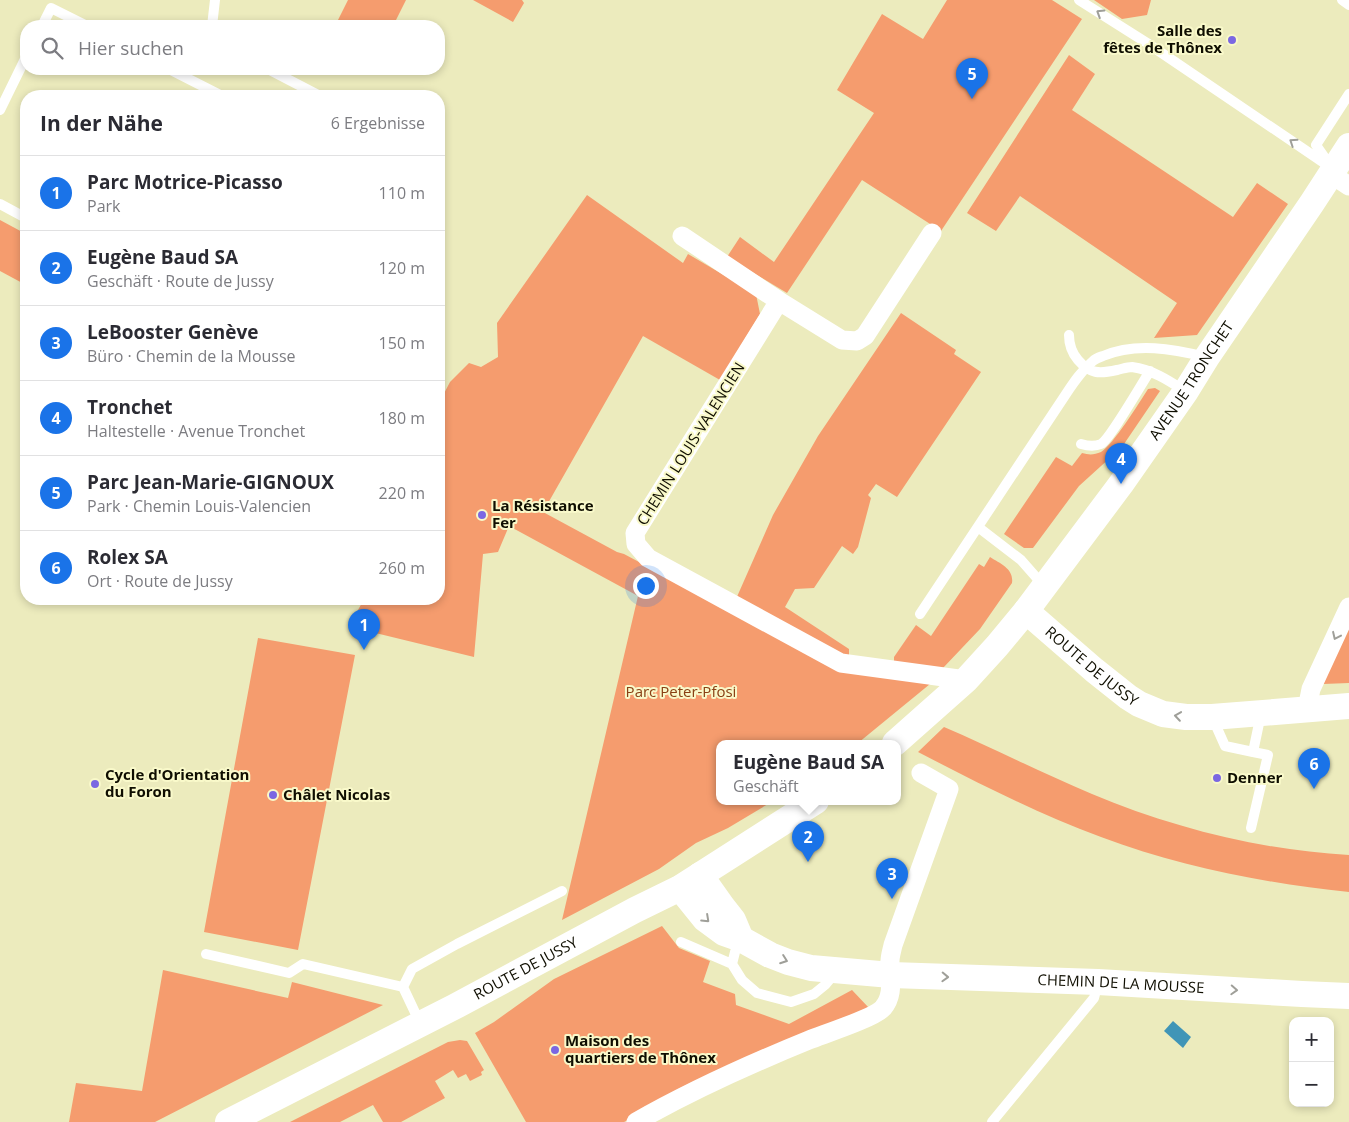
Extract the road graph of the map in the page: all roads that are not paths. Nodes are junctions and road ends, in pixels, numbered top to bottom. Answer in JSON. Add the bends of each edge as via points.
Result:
{"nodes":[{"id":1,"x":215,"y":0,"type":"edge"},
{"id":2,"x":1079,"y":0,"type":"edge"},
{"id":3,"x":1342,"y":0,"type":"edge"},
{"id":4,"x":1349,"y":5,"type":"edge"},
{"id":5,"x":45,"y":20,"type":"edge"},
{"id":6,"x":75,"y":20,"type":"edge"},
{"id":7,"x":213,"y":20,"type":"edge"},
{"id":8,"x":20,"y":69,"type":"edge"},
{"id":9,"x":181,"y":75,"type":"edge"},
{"id":10,"x":278,"y":75,"type":"edge"},
{"id":11,"x":210,"y":90,"type":"edge"},
{"id":12,"x":304,"y":90,"type":"edge"},
{"id":13,"x":1349,"y":94,"type":"edge"},
{"id":14,"x":0,"y":110,"type":"edge"},
{"id":15,"x":1349,"y":146,"type":"edge"},
{"id":16,"x":1338,"y":177,"type":"edge"},
{"id":17,"x":0,"y":204,"type":"edge"},
{"id":18,"x":20,"y":215,"type":"edge"},
{"id":19,"x":932,"y":233,"type":"dead end"},
{"id":20,"x":682,"y":236,"type":"dead end"},
{"id":21,"x":779,"y":301,"type":"junction"},
{"id":22,"x":1069,"y":335,"type":"dead end"},
{"id":23,"x":1207,"y":357,"type":"junction"},
{"id":24,"x":1150,"y":371,"type":"junction"},
{"id":25,"x":1186,"y":391,"type":"junction"},
{"id":26,"x":1081,"y":444,"type":"dead end"},
{"id":27,"x":978,"y":528,"type":"junction"},
{"id":28,"x":1044,"y":586,"type":"junction"},
{"id":29,"x":1349,"y":607,"type":"edge"},
{"id":30,"x":1026,"y":610,"type":"junction"},
{"id":31,"x":920,"y":614,"type":"dead end"},
{"id":32,"x":966,"y":680,"type":"junction"},
{"id":33,"x":1307,"y":694,"type":"junction"},
{"id":34,"x":1349,"y":706,"type":"edge"},
{"id":35,"x":1261,"y":713,"type":"junction"},
{"id":36,"x":1212,"y":717,"type":"junction"},
{"id":37,"x":899,"y":740,"type":"edge"},
{"id":38,"x":1253,"y":752,"type":"junction"},
{"id":39,"x":921,"y":773,"type":"dead end"},
{"id":40,"x":810,"y":805,"type":"edge"},
{"id":41,"x":1251,"y":828,"type":"dead end"},
{"id":42,"x":690,"y":882,"type":"junction"},
{"id":43,"x":562,"y":891,"type":"dead end"},
{"id":44,"x":741,"y":939,"type":"junction"},
{"id":45,"x":681,"y":942,"type":"dead end"},
{"id":46,"x":206,"y":954,"type":"dead end"},
{"id":47,"x":732,"y":964,"type":"junction"},
{"id":48,"x":836,"y":971,"type":"junction"},
{"id":49,"x":891,"y":975,"type":"junction"},
{"id":50,"x":1098,"y":982,"type":"junction"},
{"id":51,"x":403,"y":986,"type":"junction"},
{"id":52,"x":1349,"y":996,"type":"edge"},
{"id":53,"x":420,"y":1024,"type":"junction"},
{"id":54,"x":228,"y":1122,"type":"edge"},
{"id":55,"x":636,"y":1122,"type":"edge"},
{"id":56,"x":992,"y":1122,"type":"edge"}],
"edges":[{"from":1,"to":7,"type":"lane"},
{"from":16,"to":2,"type":"lane","one_way":true,"via":[[1156,48]]},
{"from":3,"to":4,"type":"lane"},
{"from":5,"to":6,"type":"lane","via":[[51,8]]},
{"from":8,"to":14,"type":"lane"},
{"from":9,"to":11,"type":"lane"},
{"from":10,"to":12,"type":"lane"},
{"from":13,"to":16,"type":"lane","via":[[1316,145]]},
{"from":15,"to":16,"type":"main road","name":"AVENUE TRONCHET"},
{"from":16,"to":23,"type":"main road","name":"AVENUE TRONCHET"},
{"from":17,"to":18,"type":"lane"},
{"from":19,"to":21,"type":"street","via":[[865,336],[856,341],[842,340]]},
{"from":20,"to":21,"type":"street"},
{"from":21,"to":32,"type":"street","name":"CHEMIN LOUIS-VALENCIEN","via":[[636,533],[636,544],[648,558],[841,663]]},
{"from":22,"to":24,"type":"lane","via":[[1074,355],[1083,366],[1094,372],[1129,367]]},
{"from":23,"to":25,"type":"main road","name":"AVENUE TRONCHET"},
{"from":23,"to":27,"type":"lane","via":[[1137,347],[1094,359],[1080,374]]},
{"from":24,"to":25,"type":"lane"},
{"from":24,"to":26,"type":"lane","via":[[1102,443]]},
{"from":25,"to":28,"type":"main road","name":"AVENUE TRONCHET"},
{"from":27,"to":28,"type":"lane","via":[[1021,560]]},
{"from":27,"to":31,"type":"lane"},
{"from":28,"to":30,"type":"main road","name":"AVENUE TRONCHET"},
{"from":29,"to":33,"type":"street","one_way":true},
{"from":30,"to":32,"type":"main road"},
{"from":36,"to":30,"type":"main road","name":"ROUTE DE JUSSY","one_way":true,"via":[[1163,714],[1139,704],[1094,670]]},
{"from":32,"to":37,"type":"main road"},
{"from":33,"to":34,"type":"main road","name":"ROUTE DE JUSSY"},
{"from":33,"to":35,"type":"main road","name":"ROUTE DE JUSSY"},
{"from":35,"to":36,"type":"main road","name":"ROUTE DE JUSSY"},
{"from":35,"to":38,"type":"lane"},
{"from":36,"to":38,"type":"lane","via":[[1225,746]]},
{"from":38,"to":41,"type":"lane","via":[[1268,755]]},
{"from":39,"to":49,"type":"street","via":[[948,789],[893,945]]},
{"from":40,"to":42,"type":"main road","name":"ROUTE DE JUSSY"},
{"from":42,"to":44,"type":"main road","name":"CHEMIN DE LA MOUSSE","via":[[705,919],[724,933]]},
{"from":42,"to":53,"type":"main road","name":"ROUTE DE JUSSY"},
{"from":43,"to":51,"type":"lane","via":[[412,969]]},
{"from":44,"to":47,"type":"lane"},
{"from":44,"to":48,"type":"main road","name":"CHEMIN DE LA MOUSSE","one_way":true,"via":[[788,962]]},
{"from":45,"to":47,"type":"lane"},
{"from":46,"to":51,"type":"lane","via":[[289,973],[303,964]]},
{"from":47,"to":48,"type":"lane","via":[[742,980],[757,993],[791,1002],[814,994]]},
{"from":48,"to":49,"type":"main road","name":"CHEMIN DE LA MOUSSE"},
{"from":49,"to":50,"type":"main road","name":"CHEMIN DE LA MOUSSE","one_way":true},
{"from":49,"to":55,"type":"street","via":[[891,993],[882,1009],[872,1016],[710,1082]]},
{"from":50,"to":52,"type":"main road","name":"CHEMIN DE LA MOUSSE","one_way":true},
{"from":50,"to":56,"type":"lane","via":[[1094,998]]},
{"from":51,"to":53,"type":"lane"},
{"from":53,"to":54,"type":"main road","name":"ROUTE DE JUSSY"}]}
